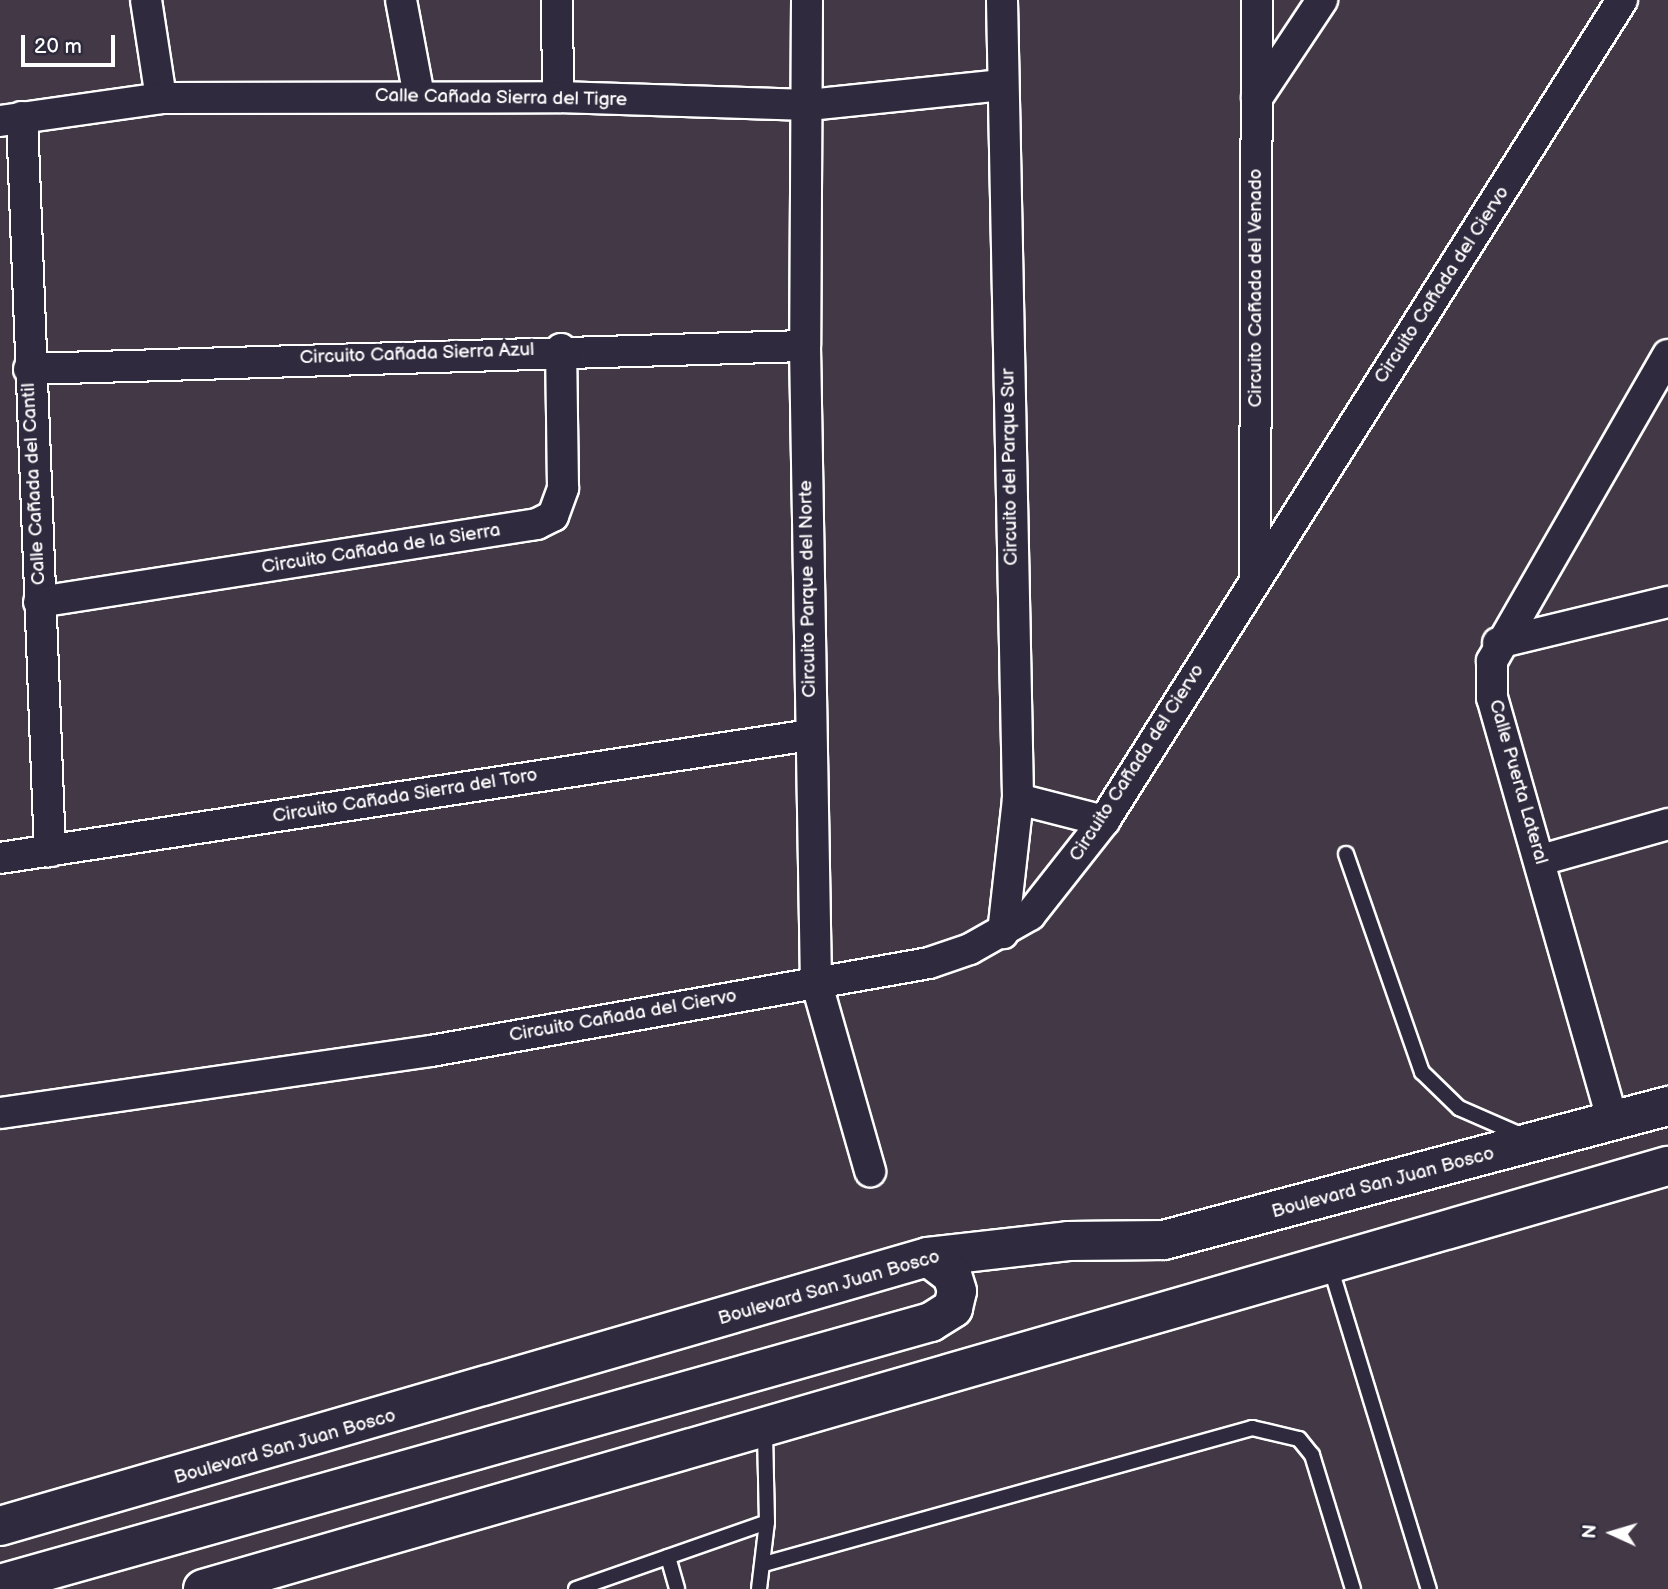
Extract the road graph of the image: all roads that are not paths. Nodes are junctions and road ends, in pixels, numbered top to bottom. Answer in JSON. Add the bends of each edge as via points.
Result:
{"nodes":[{"id":1,"x":146,"y":0,"type":"edge"},
{"id":2,"x":401,"y":0,"type":"edge"},
{"id":3,"x":557,"y":0,"type":"edge"},
{"id":4,"x":807,"y":0,"type":"edge"},
{"id":5,"x":1002,"y":0,"type":"edge"},
{"id":6,"x":1256,"y":0,"type":"edge"},
{"id":7,"x":1322,"y":0,"type":"edge"},
{"id":8,"x":1622,"y":0,"type":"edge"},
{"id":9,"x":1002,"y":85,"type":"junction"},
{"id":10,"x":419,"y":96,"type":"junction"},
{"id":11,"x":558,"y":97,"type":"junction"},
{"id":12,"x":161,"y":98,"type":"junction"},
{"id":13,"x":1257,"y":98,"type":"junction"},
{"id":14,"x":809,"y":105,"type":"junction"},
{"id":15,"x":11,"y":119,"type":"edge"},
{"id":16,"x":805,"y":346,"type":"junction"},
{"id":17,"x":561,"y":349,"type":"junction"},
{"id":18,"x":1666,"y":361,"type":"edge"},
{"id":19,"x":29,"y":369,"type":"junction"},
{"id":20,"x":1255,"y":577,"type":"junction"},
{"id":21,"x":39,"y":602,"type":"junction"},
{"id":22,"x":1668,"y":602,"type":"edge"},
{"id":23,"x":1498,"y":643,"type":"junction"},
{"id":24,"x":810,"y":734,"type":"junction"},
{"id":25,"x":1018,"y":799,"type":"junction"},
{"id":26,"x":1104,"y":821,"type":"junction"},
{"id":27,"x":1668,"y":824,"type":"edge"},
{"id":28,"x":50,"y":851,"type":"junction"},
{"id":29,"x":1346,"y":854,"type":"dead end"},
{"id":30,"x":0,"y":858,"type":"edge"},
{"id":31,"x":1541,"y":860,"type":"junction"},
{"id":32,"x":1003,"y":933,"type":"junction"},
{"id":33,"x":816,"y":981,"type":"junction"},
{"id":34,"x":1668,"y":1106,"type":"edge"},
{"id":35,"x":0,"y":1113,"type":"edge"},
{"id":36,"x":1613,"y":1122,"type":"junction"},
{"id":37,"x":1537,"y":1142,"type":"junction"},
{"id":38,"x":1668,"y":1166,"type":"edge"},
{"id":39,"x":870,"y":1171,"type":"dead end"},
{"id":40,"x":928,"y":1257,"type":"junction"},
{"id":41,"x":1330,"y":1265,"type":"junction"},
{"id":42,"x":765,"y":1431,"type":"junction"},
{"id":43,"x":767,"y":1522,"type":"junction"},
{"id":44,"x":0,"y":1526,"type":"edge"},
{"id":45,"x":668,"y":1557,"type":"junction"},
{"id":46,"x":764,"y":1564,"type":"junction"},
{"id":47,"x":0,"y":1584,"type":"edge"},
{"id":48,"x":583,"y":1588,"type":"edge"},
{"id":49,"x":203,"y":1589,"type":"edge"},
{"id":50,"x":677,"y":1589,"type":"edge"},
{"id":51,"x":760,"y":1589,"type":"edge"},
{"id":52,"x":1353,"y":1589,"type":"edge"},
{"id":53,"x":1429,"y":1589,"type":"edge"}],
"edges":[{"from":1,"to":12,"type":"street"},
{"from":2,"to":10,"type":"street"},
{"from":3,"to":11,"type":"street"},
{"from":4,"to":14,"type":"street","name":"Circuito Parque del Norte"},
{"from":5,"to":9,"type":"street","name":"Circuito del Parque Sur"},
{"from":6,"to":13,"type":"street","name":"Circuito Cañada del Venado"},
{"from":7,"to":13,"type":"street"},
{"from":8,"to":20,"type":"street","name":"Circuito Cañada del Ciervo"},
{"from":9,"to":14,"type":"street","name":"Calle Cañada Sierra del Tigre"},
{"from":9,"to":25,"type":"street","name":"Circuito del Parque Sur"},
{"from":10,"to":11,"type":"street","name":"Calle Cañada Sierra del Tigre"},
{"from":10,"to":12,"type":"street","name":"Calle Cañada Sierra del Tigre"},
{"from":11,"to":14,"type":"street","name":"Calle Cañada Sierra del Tigre"},
{"from":12,"to":15,"type":"street","name":"Calle Cañada Sierra del Tigre"},
{"from":13,"to":20,"type":"street","name":"Circuito Cañada del Venado"},
{"from":14,"to":16,"type":"street","name":"Circuito Parque del Norte"},
{"from":15,"to":19,"type":"street","name":"Calle Cañada del Cantil"},
{"from":16,"to":17,"type":"street","name":"Circuito Cañada Sierra Azul"},
{"from":16,"to":24,"type":"street","name":"Circuito Parque del Norte"},
{"from":17,"to":19,"type":"street","name":"Circuito Cañada Sierra Azul"},
{"from":17,"to":21,"type":"street","name":"Circuito Cañada de la Sierra","via":[[563,488],[553,516],[537,524]]},
{"from":18,"to":23,"type":"street","name":"Calle Puerta Lateral"},
{"from":19,"to":21,"type":"street","name":"Calle Cañada del Cantil"},
{"from":20,"to":26,"type":"street","name":"Circuito Cañada del Ciervo"},
{"from":21,"to":28,"type":"street","name":"Calle Cañada del Cantil"},
{"from":22,"to":23,"type":"street"},
{"from":23,"to":31,"type":"street","name":"Calle Puerta Lateral","via":[[1492,698]]},
{"from":24,"to":28,"type":"street","name":"Circuito Cañada Sierra del Toro"},
{"from":24,"to":33,"type":"street","name":"Circuito Parque del Norte"},
{"from":25,"to":26,"type":"street"},
{"from":25,"to":32,"type":"street","name":"Circuito del Parque Sur"},
{"from":26,"to":32,"type":"street","name":"Circuito Cañada del Ciervo","via":[[1030,915]]},
{"from":27,"to":31,"type":"street"},
{"from":28,"to":30,"type":"street","name":"Circuito Cañada Sierra del Toro"},
{"from":29,"to":37,"type":"lane","via":[[1422,1072],[1459,1108]]},
{"from":31,"to":36,"type":"street","name":"Calle Puerta Lateral"},
{"from":32,"to":33,"type":"street","name":"Circuito Cañada del Ciervo","via":[[929,963]]},
{"from":33,"to":35,"type":"street","name":"Circuito Cañada del Ciervo","via":[[431,1051]]},
{"from":33,"to":39,"type":"street","name":"Circuito Parque del Norte"},
{"from":34,"to":36,"type":"main road","name":"Boulevard San Juan Bosco"},
{"from":36,"to":37,"type":"main road","name":"Boulevard San Juan Bosco"},
{"from":37,"to":40,"type":"main road","name":"Boulevard San Juan Bosco","via":[[1164,1240],[1068,1241]]},
{"from":38,"to":41,"type":"main road"},
{"from":40,"to":44,"type":"main road","name":"Boulevard San Juan Bosco"},
{"from":40,"to":47,"type":"main road","via":[[952,1275],[957,1291],[953,1308],[931,1322]]},
{"from":41,"to":42,"type":"main road"},
{"from":41,"to":53,"type":"lane"},
{"from":42,"to":43,"type":"lane"},
{"from":42,"to":49,"type":"main road"},
{"from":43,"to":45,"type":"lane"},
{"from":43,"to":46,"type":"lane"},
{"from":45,"to":48,"type":"lane"},
{"from":45,"to":50,"type":"lane"},
{"from":46,"to":51,"type":"lane"},
{"from":46,"to":52,"type":"lane","via":[[1252,1428],[1299,1439],[1312,1455]]}]}
